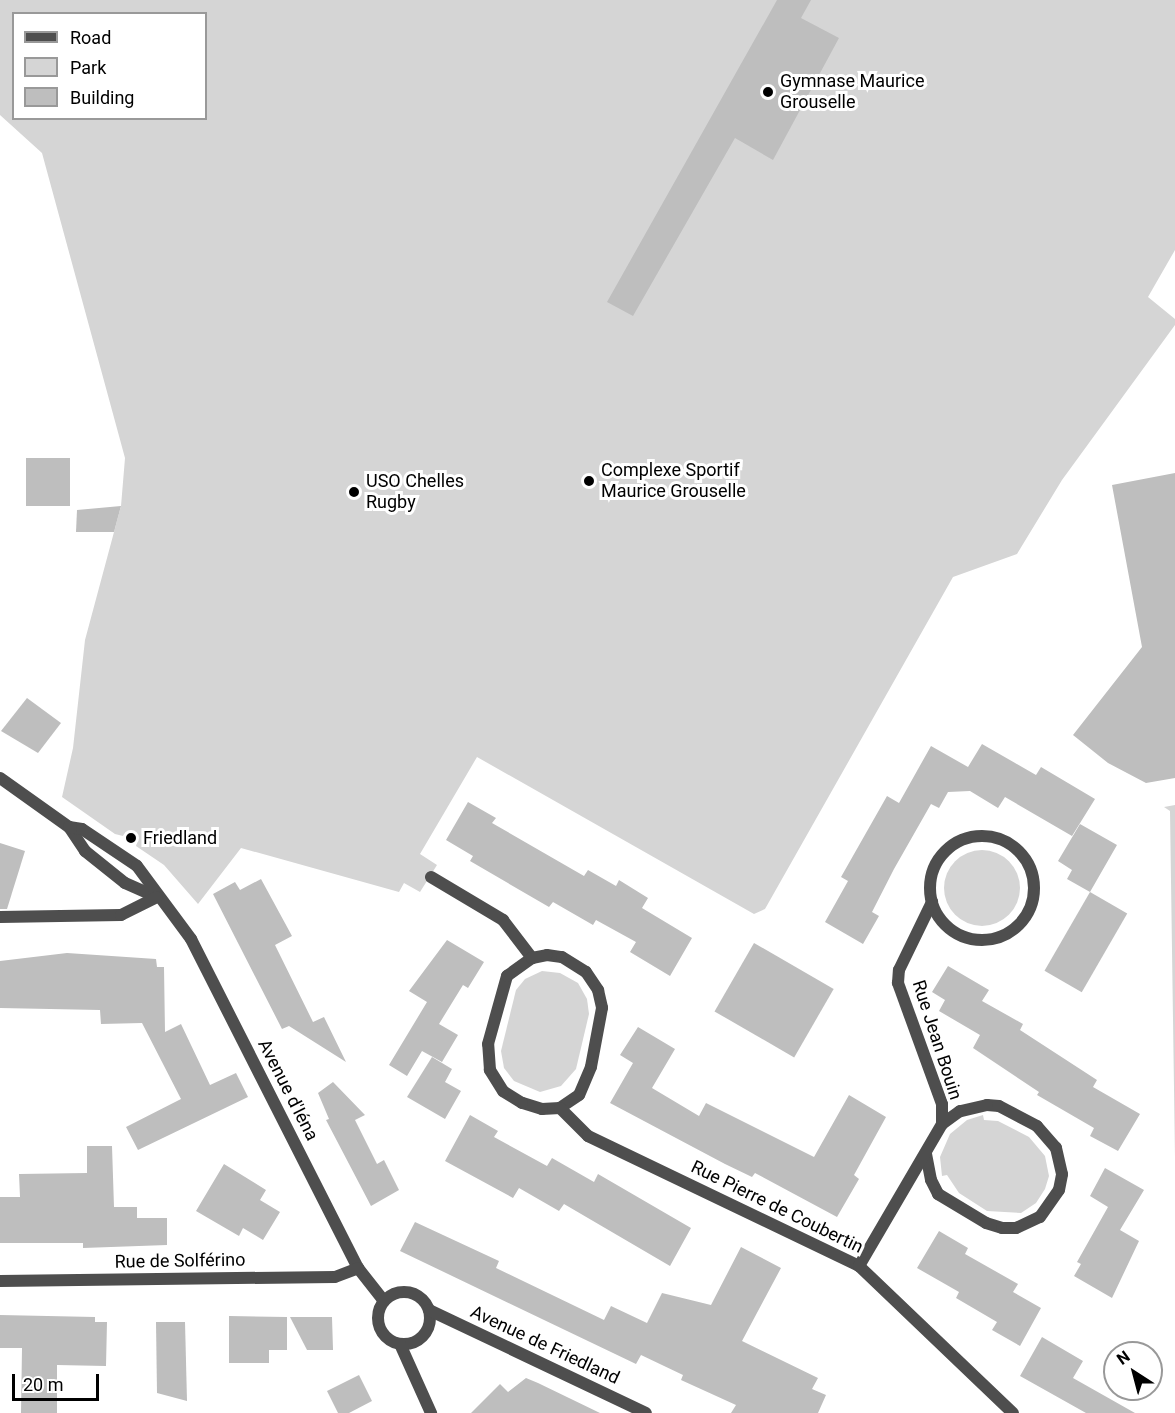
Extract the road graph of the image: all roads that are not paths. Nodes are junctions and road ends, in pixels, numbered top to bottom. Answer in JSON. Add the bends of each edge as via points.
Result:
{"nodes":[{"id":1,"x":0,"y":778,"type":"edge"},
{"id":2,"x":69,"y":827,"type":"junction"},
{"id":3,"x":431,"y":877,"type":"dead end"},
{"id":4,"x":157,"y":897,"type":"junction"},
{"id":5,"x":932,"y":902,"type":"junction"},
{"id":6,"x":0,"y":917,"type":"edge"},
{"id":7,"x":532,"y":958,"type":"junction"},
{"id":8,"x":560,"y":1108,"type":"junction"},
{"id":9,"x":942,"y":1124,"type":"junction"},
{"id":10,"x":926,"y":1154,"type":"junction"},
{"id":11,"x":859,"y":1266,"type":"junction"},
{"id":12,"x":358,"y":1268,"type":"junction"},
{"id":13,"x":0,"y":1281,"type":"edge"},
{"id":14,"x":384,"y":1301,"type":"junction"},
{"id":15,"x":429,"y":1310,"type":"junction"},
{"id":16,"x":400,"y":1344,"type":"junction"},
{"id":17,"x":431,"y":1413,"type":"edge"},
{"id":18,"x":646,"y":1413,"type":"edge"},
{"id":19,"x":1013,"y":1413,"type":"edge"}],
"edges":[{"from":1,"to":2,"type":"street","name":"Avenue d'Iéna"},
{"from":2,"to":4,"type":"street","name":"Avenue d'Iéna","via":[[93,857],[125,883]]},
{"from":2,"to":4,"type":"street","name":"Avenue d'Iéna","via":[[82,829],[137,866]]},
{"from":3,"to":7,"type":"street","via":[[503,920]]},
{"from":4,"to":6,"type":"street","via":[[121,915]]},
{"from":4,"to":12,"type":"street","name":"Avenue d'Iéna","via":[[191,939]]},
{"from":5,"to":5,"type":"street","name":"Rue Jean Bouin","via":[[950,929],[981,940],[997,938],[1024,919],[1032,904],[1031,871],[1023,856],[993,837],[958,842],[934,867]]},
{"from":5,"to":9,"type":"street","name":"Rue Jean Bouin","via":[[899,970],[898,983],[942,1104]]},
{"from":7,"to":8,"type":"street","via":[[562,957],[579,965],[594,981],[601,998],[601,1023],[587,1081],[579,1095]]},
{"from":7,"to":8,"type":"street","via":[[513,970],[502,986],[488,1044],[490,1070],[503,1091],[522,1103],[542,1109]]},
{"from":8,"to":11,"type":"street","name":"Rue Pierre de Coubertin","via":[[588,1136]]},
{"from":9,"to":10,"type":"street","name":"Rue Jean Bouin"},
{"from":9,"to":10,"type":"street","name":"Rue Jean Bouin","via":[[960,1111],[987,1105],[999,1106],[1037,1126],[1056,1148],[1062,1174],[1059,1190],[1040,1217],[1002,1228],[986,1223],[939,1194],[931,1180]]},
{"from":10,"to":11,"type":"street","name":"Rue Jean Bouin"},
{"from":11,"to":19,"type":"street","name":"Rue Pierre de Coubertin"},
{"from":12,"to":13,"type":"street","name":"Rue de Solférino","via":[[335,1277]]},
{"from":12,"to":14,"type":"street","name":"Avenue d'Iéna"},
{"from":14,"to":15,"type":"street","via":[[405,1292],[419,1297]]},
{"from":14,"to":16,"type":"street","via":[[378,1324],[386,1338]]},
{"from":15,"to":16,"type":"street","via":[[424,1334]]},
{"from":15,"to":18,"type":"street","name":"Avenue de Friedland"},
{"from":16,"to":17,"type":"street"}]}
